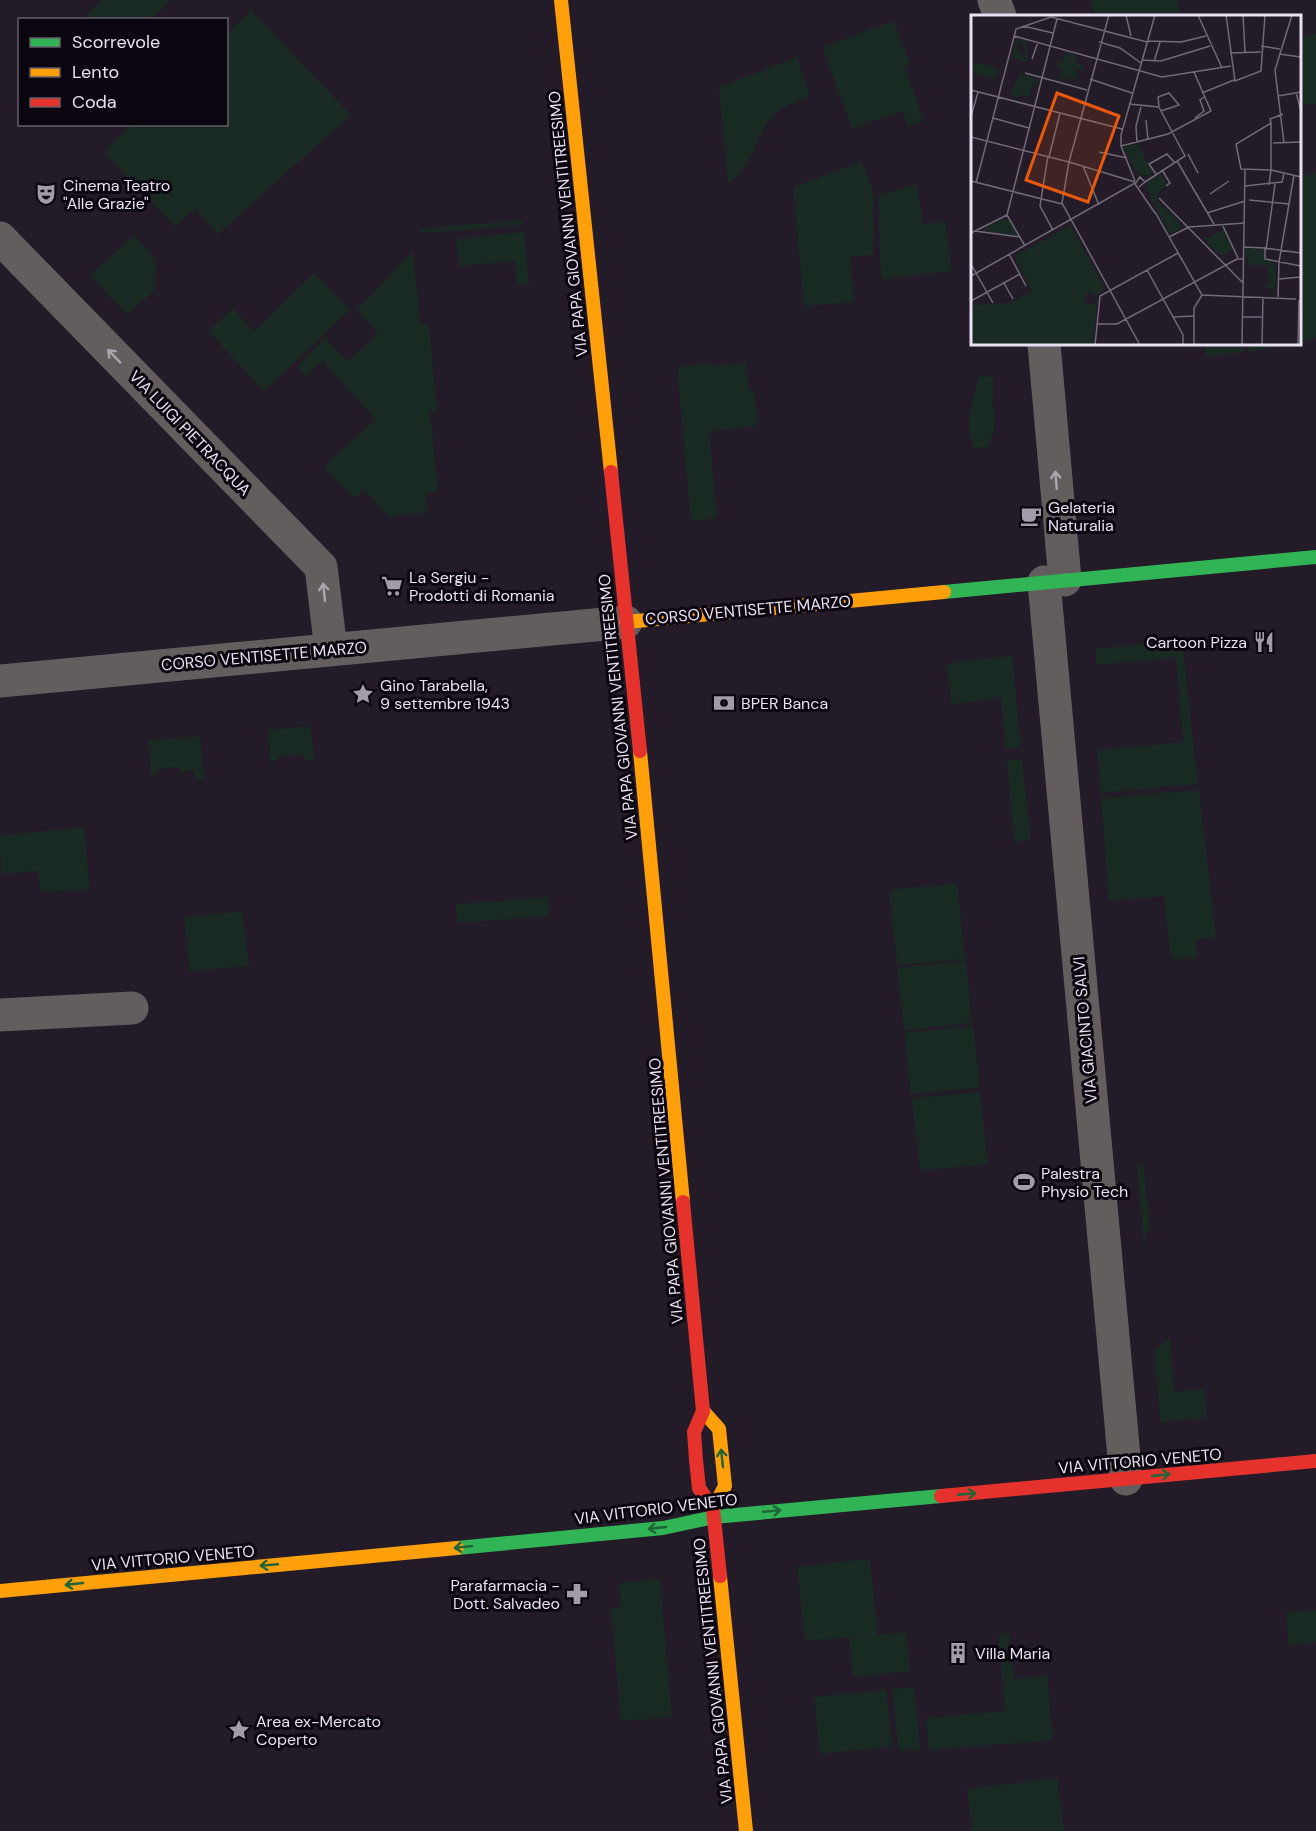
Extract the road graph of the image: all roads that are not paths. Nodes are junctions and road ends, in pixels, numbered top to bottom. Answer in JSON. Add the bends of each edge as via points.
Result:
{"nodes":[{"id":1,"x":561,"y":0,"type":"edge"},
{"id":2,"x":994,"y":0,"type":"edge"},
{"id":3,"x":1000,"y":15,"type":"edge"},
{"id":4,"x":0,"y":238,"type":"edge"},
{"id":5,"x":1044,"y":345,"type":"edge"},
{"id":6,"x":1316,"y":557,"type":"edge"},
{"id":7,"x":1055,"y":581,"type":"junction"},
{"id":8,"x":626,"y":622,"type":"junction"},
{"id":9,"x":331,"y":650,"type":"junction"},
{"id":10,"x":0,"y":681,"type":"edge"},
{"id":11,"x":132,"y":1008,"type":"dead end"},
{"id":12,"x":0,"y":1015,"type":"edge"},
{"id":13,"x":703,"y":1411,"type":"junction"},
{"id":14,"x":1316,"y":1461,"type":"edge"},
{"id":15,"x":1126,"y":1479,"type":"junction"},
{"id":16,"x":714,"y":1513,"type":"junction"},
{"id":17,"x":0,"y":1591,"type":"edge"},
{"id":18,"x":747,"y":1831,"type":"edge"}],
"edges":[{"from":1,"to":8,"type":"street","name":"VIA PAPA GIOVANNI VENTITREESIMO"},
{"from":2,"to":3,"type":"street"},
{"from":9,"to":4,"type":"street","name":"VIA LUIGI PIETRACQUA","one_way":true,"via":[[321,567]]},
{"from":7,"to":5,"type":"street","name":"VIA GIACINTO SALVI","one_way":true},
{"from":6,"to":7,"type":"street","name":"CORSO VENTISETTE MARZO"},
{"from":7,"to":8,"type":"street","name":"CORSO VENTISETTE MARZO"},
{"from":7,"to":15,"type":"street","name":"VIA GIACINTO SALVI"},
{"from":8,"to":9,"type":"street","name":"CORSO VENTISETTE MARZO"},
{"from":8,"to":13,"type":"street","name":"VIA PAPA GIOVANNI VENTITREESIMO"},
{"from":9,"to":10,"type":"street","name":"CORSO VENTISETTE MARZO"},
{"from":11,"to":12,"type":"street"},
{"from":13,"to":16,"type":"street","name":"VIA PAPA GIOVANNI VENTITREESIMO","via":[[694,1432],[697,1470],[699,1488]]},
{"from":16,"to":13,"type":"street","name":"VIA PAPA GIOVANNI VENTITREESIMO","one_way":true,"via":[[725,1486],[720,1438],[719,1429]]},
{"from":15,"to":14,"type":"street","name":"VIA VITTORIO VENETO","one_way":true},
{"from":16,"to":15,"type":"street","name":"VIA VITTORIO VENETO","one_way":true},
{"from":16,"to":17,"type":"street","name":"VIA VITTORIO VENETO","one_way":true,"via":[[663,1528]]},
{"from":16,"to":18,"type":"street","name":"VIA PAPA GIOVANNI VENTITREESIMO"}]}
